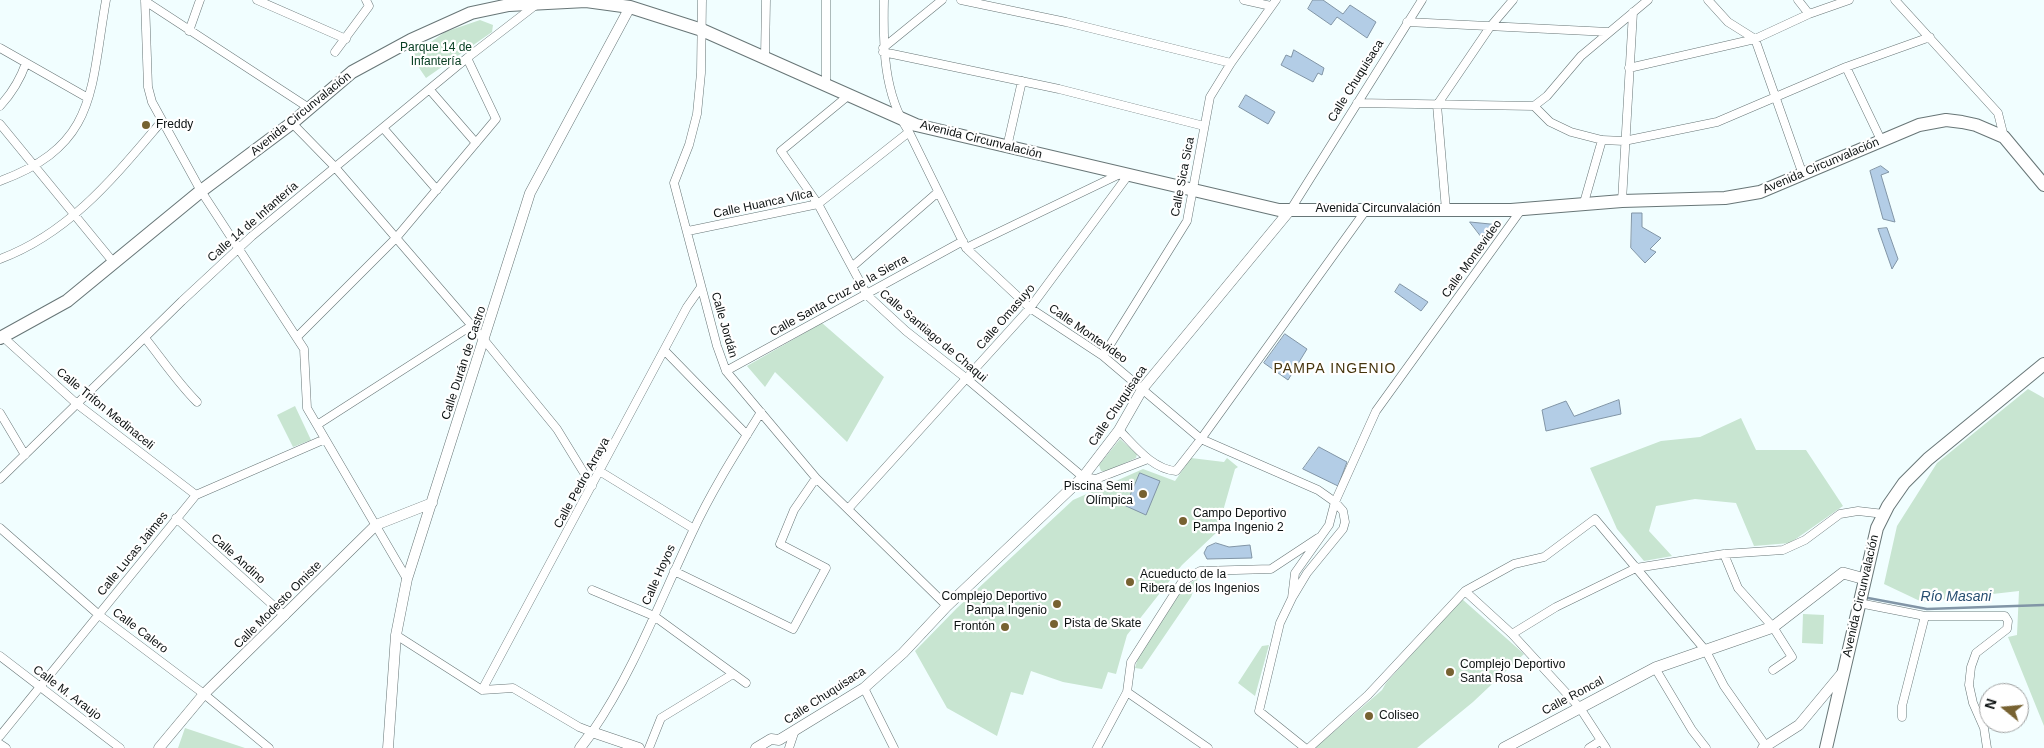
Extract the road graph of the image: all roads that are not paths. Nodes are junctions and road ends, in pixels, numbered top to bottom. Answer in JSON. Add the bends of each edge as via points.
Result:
{"nodes":[{"id":1,"x":106,"y":0,"type":"edge"},
{"id":2,"x":200,"y":0,"type":"edge"},
{"id":3,"x":258,"y":0,"type":"edge"},
{"id":4,"x":366,"y":0,"type":"edge"},
{"id":5,"x":702,"y":0,"type":"edge"},
{"id":6,"x":766,"y":0,"type":"edge"},
{"id":7,"x":826,"y":0,"type":"edge"},
{"id":8,"x":884,"y":0,"type":"edge"},
{"id":9,"x":942,"y":0,"type":"edge"},
{"id":10,"x":961,"y":0,"type":"edge"},
{"id":11,"x":1244,"y":0,"type":"edge"},
{"id":12,"x":1422,"y":0,"type":"edge"},
{"id":13,"x":1513,"y":0,"type":"edge"},
{"id":14,"x":1648,"y":0,"type":"edge"},
{"id":15,"x":1708,"y":0,"type":"edge"},
{"id":16,"x":1798,"y":0,"type":"edge"},
{"id":17,"x":1849,"y":0,"type":"edge"},
{"id":18,"x":1895,"y":0,"type":"edge"},
{"id":19,"x":145,"y":1,"type":"edge"},
{"id":20,"x":541,"y":1,"type":"edge"},
{"id":21,"x":1274,"y":3,"type":"edge"},
{"id":22,"x":630,"y":7,"type":"junction"},
{"id":23,"x":1632,"y":12,"type":"junction"},
{"id":24,"x":1809,"y":14,"type":"junction"},
{"id":25,"x":1407,"y":22,"type":"junction"},
{"id":26,"x":1490,"y":27,"type":"junction"},
{"id":27,"x":702,"y":30,"type":"junction"},
{"id":28,"x":189,"y":31,"type":"junction"},
{"id":29,"x":1610,"y":32,"type":"junction"},
{"id":30,"x":1930,"y":36,"type":"junction"},
{"id":31,"x":346,"y":39,"type":"junction"},
{"id":32,"x":1755,"y":39,"type":"junction"},
{"id":33,"x":0,"y":48,"type":"edge"},
{"id":34,"x":883,"y":50,"type":"junction"},
{"id":35,"x":335,"y":52,"type":"dead end"},
{"id":36,"x":467,"y":58,"type":"junction"},
{"id":37,"x":765,"y":58,"type":"junction"},
{"id":38,"x":26,"y":63,"type":"junction"},
{"id":39,"x":1231,"y":63,"type":"junction"},
{"id":40,"x":1846,"y":67,"type":"junction"},
{"id":41,"x":1629,"y":68,"type":"junction"},
{"id":42,"x":1022,"y":81,"type":"junction"},
{"id":43,"x":826,"y":85,"type":"junction"},
{"id":44,"x":430,"y":90,"type":"junction"},
{"id":45,"x":849,"y":95,"type":"junction"},
{"id":46,"x":88,"y":98,"type":"junction"},
{"id":47,"x":1778,"y":98,"type":"junction"},
{"id":48,"x":1357,"y":103,"type":"junction"},
{"id":49,"x":1437,"y":105,"type":"junction"},
{"id":50,"x":0,"y":106,"type":"edge"},
{"id":51,"x":1534,"y":106,"type":"junction"},
{"id":52,"x":309,"y":108,"type":"junction"},
{"id":53,"x":900,"y":118,"type":"junction"},
{"id":54,"x":162,"y":121,"type":"junction"},
{"id":55,"x":292,"y":123,"type":"junction"},
{"id":56,"x":0,"y":124,"type":"edge"},
{"id":57,"x":1204,"y":126,"type":"junction"},
{"id":58,"x":384,"y":129,"type":"junction"},
{"id":59,"x":909,"y":132,"type":"junction"},
{"id":60,"x":2004,"y":137,"type":"junction"},
{"id":61,"x":1602,"y":140,"type":"junction"},
{"id":62,"x":1881,"y":140,"type":"junction"},
{"id":63,"x":1624,"y":141,"type":"junction"},
{"id":64,"x":476,"y":143,"type":"junction"},
{"id":65,"x":1007,"y":147,"type":"junction"},
{"id":66,"x":334,"y":166,"type":"junction"},
{"id":67,"x":34,"y":167,"type":"junction"},
{"id":68,"x":1126,"y":173,"type":"junction"},
{"id":69,"x":1803,"y":175,"type":"junction"},
{"id":70,"x":0,"y":181,"type":"edge"},
{"id":71,"x":2044,"y":185,"type":"edge"},
{"id":72,"x":1194,"y":189,"type":"junction"},
{"id":73,"x":437,"y":190,"type":"junction"},
{"id":74,"x":201,"y":191,"type":"junction"},
{"id":75,"x":938,"y":192,"type":"junction"},
{"id":76,"x":1622,"y":201,"type":"junction"},
{"id":77,"x":818,"y":204,"type":"junction"},
{"id":78,"x":1583,"y":206,"type":"junction"},
{"id":79,"x":1292,"y":209,"type":"junction"},
{"id":80,"x":1366,"y":210,"type":"junction"},
{"id":81,"x":1446,"y":210,"type":"junction"},
{"id":82,"x":1521,"y":210,"type":"junction"},
{"id":83,"x":74,"y":215,"type":"junction"},
{"id":84,"x":688,"y":231,"type":"junction"},
{"id":85,"x":396,"y":238,"type":"junction"},
{"id":86,"x":964,"y":245,"type":"junction"},
{"id":87,"x":239,"y":249,"type":"junction"},
{"id":88,"x":0,"y":259,"type":"edge"},
{"id":89,"x":114,"y":263,"type":"junction"},
{"id":90,"x":853,"y":266,"type":"junction"},
{"id":91,"x":701,"y":287,"type":"junction"},
{"id":92,"x":867,"y":295,"type":"junction"},
{"id":93,"x":1030,"y":308,"type":"junction"},
{"id":94,"x":471,"y":326,"type":"junction"},
{"id":95,"x":297,"y":337,"type":"junction"},
{"id":96,"x":2,"y":338,"type":"edge"},
{"id":97,"x":145,"y":338,"type":"junction"},
{"id":98,"x":485,"y":341,"type":"junction"},
{"id":99,"x":664,"y":351,"type":"junction"},
{"id":100,"x":1103,"y":356,"type":"junction"},
{"id":101,"x":2044,"y":364,"type":"edge"},
{"id":102,"x":726,"y":371,"type":"junction"},
{"id":103,"x":967,"y":379,"type":"junction"},
{"id":104,"x":1143,"y":388,"type":"junction"},
{"id":105,"x":197,"y":402,"type":"dead end"},
{"id":106,"x":77,"y":404,"type":"junction"},
{"id":107,"x":761,"y":412,"type":"junction"},
{"id":108,"x":0,"y":413,"type":"edge"},
{"id":109,"x":317,"y":425,"type":"junction"},
{"id":110,"x":1119,"y":430,"type":"junction"},
{"id":111,"x":747,"y":435,"type":"junction"},
{"id":112,"x":325,"y":439,"type":"junction"},
{"id":113,"x":1201,"y":439,"type":"junction"},
{"id":114,"x":25,"y":455,"type":"junction"},
{"id":115,"x":1148,"y":459,"type":"junction"},
{"id":116,"x":601,"y":472,"type":"junction"},
{"id":117,"x":1083,"y":477,"type":"junction"},
{"id":118,"x":816,"y":478,"type":"junction"},
{"id":119,"x":0,"y":479,"type":"edge"},
{"id":120,"x":592,"y":486,"type":"junction"},
{"id":121,"x":196,"y":495,"type":"junction"},
{"id":122,"x":1336,"y":502,"type":"junction"},
{"id":123,"x":432,"y":503,"type":"junction"},
{"id":124,"x":848,"y":509,"type":"junction"},
{"id":125,"x":1884,"y":514,"type":"junction"},
{"id":126,"x":176,"y":518,"type":"junction"},
{"id":127,"x":376,"y":525,"type":"junction"},
{"id":128,"x":0,"y":528,"type":"edge"},
{"id":129,"x":694,"y":529,"type":"junction"},
{"id":130,"x":1321,"y":535,"type":"junction"},
{"id":131,"x":1724,"y":554,"type":"junction"},
{"id":132,"x":1636,"y":568,"type":"junction"},
{"id":133,"x":674,"y":571,"type":"junction"},
{"id":134,"x":1864,"y":579,"type":"junction"},
{"id":135,"x":407,"y":580,"type":"junction"},
{"id":136,"x":592,"y":590,"type":"dead end"},
{"id":137,"x":1465,"y":591,"type":"junction"},
{"id":138,"x":1292,"y":598,"type":"junction"},
{"id":139,"x":1859,"y":602,"type":"junction"},
{"id":140,"x":947,"y":606,"type":"junction"},
{"id":141,"x":99,"y":615,"type":"junction"},
{"id":142,"x":284,"y":616,"type":"junction"},
{"id":143,"x":654,"y":616,"type":"junction"},
{"id":144,"x":1925,"y":616,"type":"junction"},
{"id":145,"x":1772,"y":627,"type":"junction"},
{"id":146,"x":1512,"y":634,"type":"junction"},
{"id":147,"x":396,"y":635,"type":"junction"},
{"id":148,"x":1706,"y":651,"type":"junction"},
{"id":149,"x":0,"y":656,"type":"edge"},
{"id":150,"x":1655,"y":668,"type":"junction"},
{"id":151,"x":1773,"y":670,"type":"dead end"},
{"id":152,"x":1845,"y":671,"type":"junction"},
{"id":153,"x":733,"y":674,"type":"junction"},
{"id":154,"x":746,"y":684,"type":"dead end"},
{"id":155,"x":40,"y":687,"type":"junction"},
{"id":156,"x":864,"y":688,"type":"junction"},
{"id":157,"x":482,"y":690,"type":"junction"},
{"id":158,"x":1127,"y":692,"type":"junction"},
{"id":159,"x":204,"y":694,"type":"junction"},
{"id":160,"x":1580,"y":708,"type":"junction"},
{"id":161,"x":1902,"y":717,"type":"dead end"},
{"id":162,"x":795,"y":730,"type":"junction"},
{"id":163,"x":592,"y":732,"type":"junction"},
{"id":164,"x":0,"y":736,"type":"edge"},
{"id":165,"x":1600,"y":740,"type":"junction"},
{"id":166,"x":0,"y":744,"type":"edge"},
{"id":167,"x":759,"y":747,"type":"edge"},
{"id":168,"x":1764,"y":747,"type":"edge"},
{"id":169,"x":6,"y":748,"type":"edge"},
{"id":170,"x":120,"y":748,"type":"edge"},
{"id":171,"x":158,"y":748,"type":"edge"},
{"id":172,"x":269,"y":748,"type":"edge"},
{"id":173,"x":388,"y":748,"type":"edge"},
{"id":174,"x":580,"y":748,"type":"edge"},
{"id":175,"x":640,"y":748,"type":"edge"},
{"id":176,"x":648,"y":748,"type":"edge"},
{"id":177,"x":789,"y":748,"type":"edge"},
{"id":178,"x":893,"y":748,"type":"edge"},
{"id":179,"x":1097,"y":748,"type":"edge"},
{"id":180,"x":1208,"y":748,"type":"edge"},
{"id":181,"x":1307,"y":748,"type":"edge"},
{"id":182,"x":1504,"y":748,"type":"edge"},
{"id":183,"x":1590,"y":748,"type":"edge"},
{"id":184,"x":1606,"y":748,"type":"edge"},
{"id":185,"x":1706,"y":748,"type":"edge"},
{"id":186,"x":1826,"y":748,"type":"edge"},
{"id":187,"x":1987,"y":748,"type":"edge"}],
"edges":[{"from":1,"to":46,"type":"street"},
{"from":2,"to":28,"type":"street"},
{"from":3,"to":31,"type":"street"},
{"from":4,"to":31,"type":"street","via":[[369,6]]},
{"from":5,"to":27,"type":"street","name":"Calle Jordán"},
{"from":6,"to":37,"type":"street"},
{"from":7,"to":43,"type":"street"},
{"from":8,"to":34,"type":"street","name":"Calle Montevideo"},
{"from":9,"to":34,"type":"street"},
{"from":10,"to":39,"type":"street"},
{"from":11,"to":21,"type":"street"},
{"from":12,"to":25,"type":"street","name":"Calle Chuquisaca"},
{"from":13,"to":26,"type":"street"},
{"from":14,"to":23,"type":"street"},
{"from":15,"to":32,"type":"street","via":[[1728,22]]},
{"from":16,"to":24,"type":"street"},
{"from":17,"to":24,"type":"street"},
{"from":18,"to":30,"type":"street"},
{"from":19,"to":28,"type":"street"},
{"from":19,"to":54,"type":"street","via":[[148,87]]},
{"from":20,"to":22,"type":"highway","name":"Avenida Circunvalación","via":[[586,1]]},
{"from":20,"to":36,"type":"street","name":"Calle 14 de Infantería"},
{"from":20,"to":52,"type":"highway","name":"Avenida Circunvalación","via":[[471,13],[411,40],[352,72]]},
{"from":21,"to":39,"type":"street","name":"Calle Sica Sica"},
{"from":22,"to":27,"type":"highway","name":"Avenida Circunvalación"},
{"from":22,"to":98,"type":"main road","name":"Calle Durán de Castro","via":[[530,193]]},
{"from":23,"to":29,"type":"street"},
{"from":23,"to":41,"type":"street"},
{"from":24,"to":32,"type":"street"},
{"from":25,"to":26,"type":"street"},
{"from":25,"to":48,"type":"street","name":"Calle Chuquisaca"},
{"from":26,"to":29,"type":"street"},
{"from":26,"to":49,"type":"street"},
{"from":27,"to":37,"type":"highway","name":"Avenida Circunvalación"},
{"from":27,"to":84,"type":"street","name":"Calle Jordán","via":[[697,114],[674,183]]},
{"from":28,"to":52,"type":"street"},
{"from":29,"to":51,"type":"street","via":[[1581,56],[1547,96]]},
{"from":30,"to":40,"type":"street"},
{"from":30,"to":60,"type":"street","via":[[1998,113]]},
{"from":31,"to":35,"type":"street"},
{"from":32,"to":41,"type":"street"},
{"from":32,"to":47,"type":"street"},
{"from":33,"to":38,"type":"street"},
{"from":34,"to":42,"type":"street"},
{"from":34,"to":53,"type":"street","name":"Calle Montevideo"},
{"from":36,"to":44,"type":"street","name":"Calle 14 de Infantería"},
{"from":36,"to":64,"type":"street","via":[[496,119]]},
{"from":37,"to":43,"type":"highway","name":"Avenida Circunvalación"},
{"from":38,"to":46,"type":"street"},
{"from":38,"to":50,"type":"street","via":[[12,93]]},
{"from":39,"to":57,"type":"street","name":"Calle Sica Sica","via":[[1210,97]]},
{"from":40,"to":47,"type":"street"},
{"from":40,"to":62,"type":"street"},
{"from":41,"to":63,"type":"street"},
{"from":42,"to":57,"type":"street"},
{"from":42,"to":65,"type":"street"},
{"from":43,"to":45,"type":"highway","name":"Avenida Circunvalación"},
{"from":44,"to":58,"type":"street","name":"Calle 14 de Infantería"},
{"from":44,"to":64,"type":"street"},
{"from":45,"to":53,"type":"highway","name":"Avenida Circunvalación"},
{"from":45,"to":77,"type":"street","name":"Calle Santiago de Chaqui","via":[[781,152]]},
{"from":46,"to":67,"type":"street","via":[[79,125],[67,141]]},
{"from":47,"to":63,"type":"street","via":[[1717,122]]},
{"from":47,"to":69,"type":"street"},
{"from":48,"to":49,"type":"street"},
{"from":48,"to":79,"type":"street","name":"Calle Chuquisaca"},
{"from":49,"to":51,"type":"street"},
{"from":49,"to":81,"type":"street"},
{"from":51,"to":61,"type":"street","via":[[1550,122],[1570,132]]},
{"from":52,"to":55,"type":"highway","name":"Avenida Circunvalación"},
{"from":53,"to":59,"type":"street","name":"Calle Montevideo"},
{"from":53,"to":65,"type":"highway","name":"Avenida Circunvalación"},
{"from":54,"to":74,"type":"street"},
{"from":54,"to":83,"type":"street","via":[[101,192]]},
{"from":55,"to":66,"type":"street"},
{"from":55,"to":74,"type":"highway","name":"Avenida Circunvalación"},
{"from":56,"to":67,"type":"street"},
{"from":57,"to":72,"type":"street","name":"Calle Sica Sica"},
{"from":58,"to":66,"type":"street","name":"Calle 14 de Infantería"},
{"from":58,"to":73,"type":"street"},
{"from":59,"to":75,"type":"street","name":"Calle Montevideo"},
{"from":59,"to":77,"type":"street","name":"Calle Huanca Vilca"},
{"from":60,"to":62,"type":"highway","name":"Avenida Circunvalación","via":[[1976,125],[1946,120],[1919,124]]},
{"from":60,"to":71,"type":"highway","name":"Avenida Circunvalación"},
{"from":61,"to":63,"type":"street"},
{"from":61,"to":78,"type":"street"},
{"from":62,"to":69,"type":"highway","name":"Avenida Circunvalación"},
{"from":63,"to":76,"type":"street"},
{"from":64,"to":73,"type":"street"},
{"from":65,"to":68,"type":"highway","name":"Avenida Circunvalación"},
{"from":66,"to":85,"type":"street"},
{"from":66,"to":87,"type":"street","name":"Calle 14 de Infantería"},
{"from":67,"to":70,"type":"street"},
{"from":67,"to":83,"type":"street"},
{"from":68,"to":72,"type":"highway","name":"Avenida Circunvalación"},
{"from":68,"to":86,"type":"street","name":"Calle Santa Cruz de la Sierra"},
{"from":68,"to":93,"type":"street","name":"Calle Omasuyo"},
{"from":69,"to":76,"type":"highway","name":"Avenida Circunvalación","via":[[1760,192],[1734,196]]},
{"from":72,"to":79,"type":"highway","name":"Avenida Circunvalación","via":[[1279,210]]},
{"from":72,"to":100,"type":"street","name":"Calle Sica Sica","via":[[1187,221]]},
{"from":73,"to":85,"type":"street"},
{"from":74,"to":87,"type":"street"},
{"from":74,"to":89,"type":"highway","name":"Avenida Circunvalación"},
{"from":75,"to":86,"type":"street","name":"Calle Montevideo"},
{"from":75,"to":90,"type":"street"},
{"from":76,"to":78,"type":"highway","name":"Avenida Circunvalación"},
{"from":77,"to":84,"type":"street","name":"Calle Huanca Vilca"},
{"from":77,"to":90,"type":"street","name":"Calle Santiago de Chaqui"},
{"from":78,"to":82,"type":"highway","name":"Avenida Circunvalación"},
{"from":79,"to":80,"type":"highway","name":"Avenida Circunvalación"},
{"from":79,"to":104,"type":"main road","name":"Calle Chuquisaca"},
{"from":80,"to":81,"type":"highway","name":"Avenida Circunvalación"},
{"from":80,"to":113,"type":"street"},
{"from":81,"to":82,"type":"highway","name":"Avenida Circunvalación"},
{"from":82,"to":122,"type":"street","name":"Calle Montevideo","via":[[1376,411]]},
{"from":83,"to":88,"type":"street","via":[[46,237]]},
{"from":83,"to":89,"type":"street"},
{"from":84,"to":91,"type":"street","name":"Calle Jordán"},
{"from":85,"to":94,"type":"street"},
{"from":85,"to":95,"type":"street"},
{"from":86,"to":92,"type":"street","name":"Calle Santa Cruz de la Sierra"},
{"from":86,"to":93,"type":"street","name":"Calle Montevideo"},
{"from":87,"to":95,"type":"street"},
{"from":87,"to":97,"type":"street","name":"Calle 14 de Infantería"},
{"from":89,"to":96,"type":"highway","name":"Avenida Circunvalación","via":[[66,301]]},
{"from":90,"to":92,"type":"street","name":"Calle Santiago de Chaqui"},
{"from":91,"to":99,"type":"street","name":"Calle Pedro Arraya"},
{"from":91,"to":102,"type":"street","name":"Calle Jordán"},
{"from":92,"to":102,"type":"street","name":"Calle Santa Cruz de la Sierra"},
{"from":92,"to":103,"type":"street","name":"Calle Santiago de Chaqui"},
{"from":93,"to":100,"type":"street","name":"Calle Montevideo"},
{"from":93,"to":103,"type":"street","name":"Calle Omasuyo"},
{"from":94,"to":98,"type":"street"},
{"from":94,"to":109,"type":"street"},
{"from":95,"to":109,"type":"street","via":[[304,348],[307,408]]},
{"from":96,"to":106,"type":"street","name":"Calle Trifon Medinaceli"},
{"from":97,"to":105,"type":"street","via":[[178,383]]},
{"from":97,"to":106,"type":"street","name":"Calle 14 de Infantería"},
{"from":98,"to":120,"type":"street","via":[[557,429]]},
{"from":98,"to":123,"type":"main road","name":"Calle Durán de Castro"},
{"from":99,"to":111,"type":"street"},
{"from":99,"to":116,"type":"street","name":"Calle Pedro Arraya"},
{"from":100,"to":104,"type":"street","name":"Calle Montevideo"},
{"from":101,"to":125,"type":"highway","name":"Avenida Circunvalación","via":[[1928,459],[1904,482]]},
{"from":102,"to":107,"type":"street","name":"Calle Jordán"},
{"from":103,"to":117,"type":"street","name":"Calle Santiago de Chaqui"},
{"from":103,"to":124,"type":"street","name":"Calle Omasuyo"},
{"from":104,"to":110,"type":"main road","name":"Calle Chuquisaca"},
{"from":104,"to":113,"type":"street","name":"Calle Montevideo"},
{"from":106,"to":114,"type":"street","name":"Calle 14 de Infantería"},
{"from":106,"to":121,"type":"street","name":"Calle Trifon Medinaceli"},
{"from":107,"to":111,"type":"street","name":"Calle Hoyos"},
{"from":107,"to":118,"type":"street","name":"Calle Jordán"},
{"from":108,"to":114,"type":"street"},
{"from":109,"to":112,"type":"street"},
{"from":110,"to":115,"type":"street"},
{"from":110,"to":117,"type":"main road","name":"Calle Chuquisaca"},
{"from":111,"to":129,"type":"street","name":"Calle Hoyos"},
{"from":112,"to":121,"type":"street","name":"Calle Lucas Jaimes"},
{"from":112,"to":127,"type":"street"},
{"from":113,"to":115,"type":"street","via":[[1176,471]]},
{"from":113,"to":122,"type":"street","name":"Calle Montevideo","via":[[1318,490]]},
{"from":114,"to":119,"type":"street","name":"Calle 14 de Infantería"},
{"from":115,"to":117,"type":"street","via":[[1096,479]]},
{"from":116,"to":120,"type":"street","name":"Calle Pedro Arraya"},
{"from":116,"to":129,"type":"street"},
{"from":117,"to":140,"type":"main road","name":"Calle Chuquisaca"},
{"from":118,"to":124,"type":"street","name":"Calle Jordán"},
{"from":118,"to":133,"type":"street","via":[[794,510],[780,544],[826,568],[793,630]]},
{"from":120,"to":157,"type":"street","name":"Calle Pedro Arraya"},
{"from":121,"to":126,"type":"street","name":"Calle Lucas Jaimes"},
{"from":122,"to":130,"type":"street","name":"Calle Montevideo","via":[[1329,525]]},
{"from":122,"to":138,"type":"street","via":[[1343,511],[1345,522],[1342,529]]},
{"from":123,"to":127,"type":"main road","name":"Calle Modesto Omiste"},
{"from":123,"to":135,"type":"main road","name":"Calle Durán de Castro"},
{"from":124,"to":140,"type":"street","name":"Calle Jordán"},
{"from":125,"to":131,"type":"street","via":[[1858,511],[1840,514],[1805,540],[1783,550]]},
{"from":125,"to":134,"type":"highway","name":"Avenida Circunvalación","via":[[1877,528]]},
{"from":126,"to":141,"type":"street","name":"Calle Lucas Jaimes"},
{"from":126,"to":142,"type":"street","name":"Calle Andino"},
{"from":127,"to":135,"type":"street"},
{"from":127,"to":142,"type":"main road","name":"Calle Modesto Omiste"},
{"from":128,"to":141,"type":"street","name":"Calle Calero"},
{"from":129,"to":133,"type":"street","name":"Calle Hoyos"},
{"from":130,"to":138,"type":"street","name":"Calle Montevideo","via":[[1295,573]]},
{"from":130,"to":158,"type":"street","via":[[1271,569],[1200,571],[1182,582],[1131,662]]},
{"from":131,"to":132,"type":"street"},
{"from":131,"to":145,"type":"street","via":[[1738,588]]},
{"from":132,"to":137,"type":"street","via":[[1595,520],[1544,557],[1514,564]]},
{"from":132,"to":146,"type":"street","via":[[1556,607]]},
{"from":132,"to":148,"type":"street"},
{"from":133,"to":143,"type":"street","name":"Calle Hoyos"},
{"from":134,"to":139,"type":"highway","name":"Avenida Circunvalación"},
{"from":134,"to":145,"type":"main road","name":"Calle Roncal","via":[[1843,573]]},
{"from":135,"to":147,"type":"main road","name":"Calle Durán de Castro"},
{"from":136,"to":143,"type":"street"},
{"from":137,"to":146,"type":"street"},
{"from":137,"to":181,"type":"street","via":[[1368,695]]},
{"from":138,"to":181,"type":"street","name":"Calle Montevideo","via":[[1280,623],[1259,711]]},
{"from":139,"to":144,"type":"street"},
{"from":139,"to":152,"type":"highway","name":"Avenida Circunvalación"},
{"from":140,"to":156,"type":"main road","name":"Calle Chuquisaca","via":[[903,653]]},
{"from":141,"to":155,"type":"street","name":"Calle Lucas Jaimes"},
{"from":141,"to":159,"type":"street","name":"Calle Calero"},
{"from":142,"to":159,"type":"main road","name":"Calle Modesto Omiste"},
{"from":143,"to":153,"type":"street"},
{"from":143,"to":163,"type":"street","name":"Calle Hoyos","via":[[607,710]]},
{"from":144,"to":161,"type":"street"},
{"from":144,"to":187,"type":"street","via":[[2006,616],[2007,629],[1976,653],[1971,667],[1972,704],[1984,728]]},
{"from":145,"to":148,"type":"main road","name":"Calle Roncal"},
{"from":145,"to":151,"type":"street","via":[[1792,657]]},
{"from":146,"to":160,"type":"street"},
{"from":147,"to":157,"type":"street"},
{"from":147,"to":173,"type":"main road","name":"Calle Durán de Castro"},
{"from":148,"to":150,"type":"main road","name":"Calle Roncal"},
{"from":148,"to":168,"type":"street","via":[[1724,686]]},
{"from":149,"to":155,"type":"street","name":"Calle M. Araujo"},
{"from":150,"to":160,"type":"main road","name":"Calle Roncal"},
{"from":150,"to":185,"type":"street"},
{"from":152,"to":168,"type":"main road","via":[[1799,725]]},
{"from":152,"to":186,"type":"highway","name":"Avenida Circunvalación"},
{"from":153,"to":154,"type":"street"},
{"from":153,"to":176,"type":"street","via":[[661,718]]},
{"from":155,"to":164,"type":"street","name":"Calle Lucas Jaimes"},
{"from":155,"to":170,"type":"street","name":"Calle M. Araujo"},
{"from":156,"to":162,"type":"main road","name":"Calle Chuquisaca"},
{"from":156,"to":178,"type":"street"},
{"from":157,"to":163,"type":"street","via":[[514,688]]},
{"from":158,"to":179,"type":"street"},
{"from":158,"to":180,"type":"street"},
{"from":159,"to":171,"type":"main road","name":"Calle Modesto Omiste"},
{"from":159,"to":172,"type":"street","name":"Calle Calero"},
{"from":160,"to":165,"type":"street"},
{"from":160,"to":182,"type":"main road","name":"Calle Roncal"},
{"from":162,"to":167,"type":"main road","name":"Calle Chuquisaca"},
{"from":162,"to":177,"type":"street"},
{"from":163,"to":174,"type":"main road","name":"Calle Hoyos"},
{"from":163,"to":175,"type":"main road"},
{"from":165,"to":183,"type":"street"},
{"from":165,"to":184,"type":"street"},
{"from":166,"to":169,"type":"street"}]}
